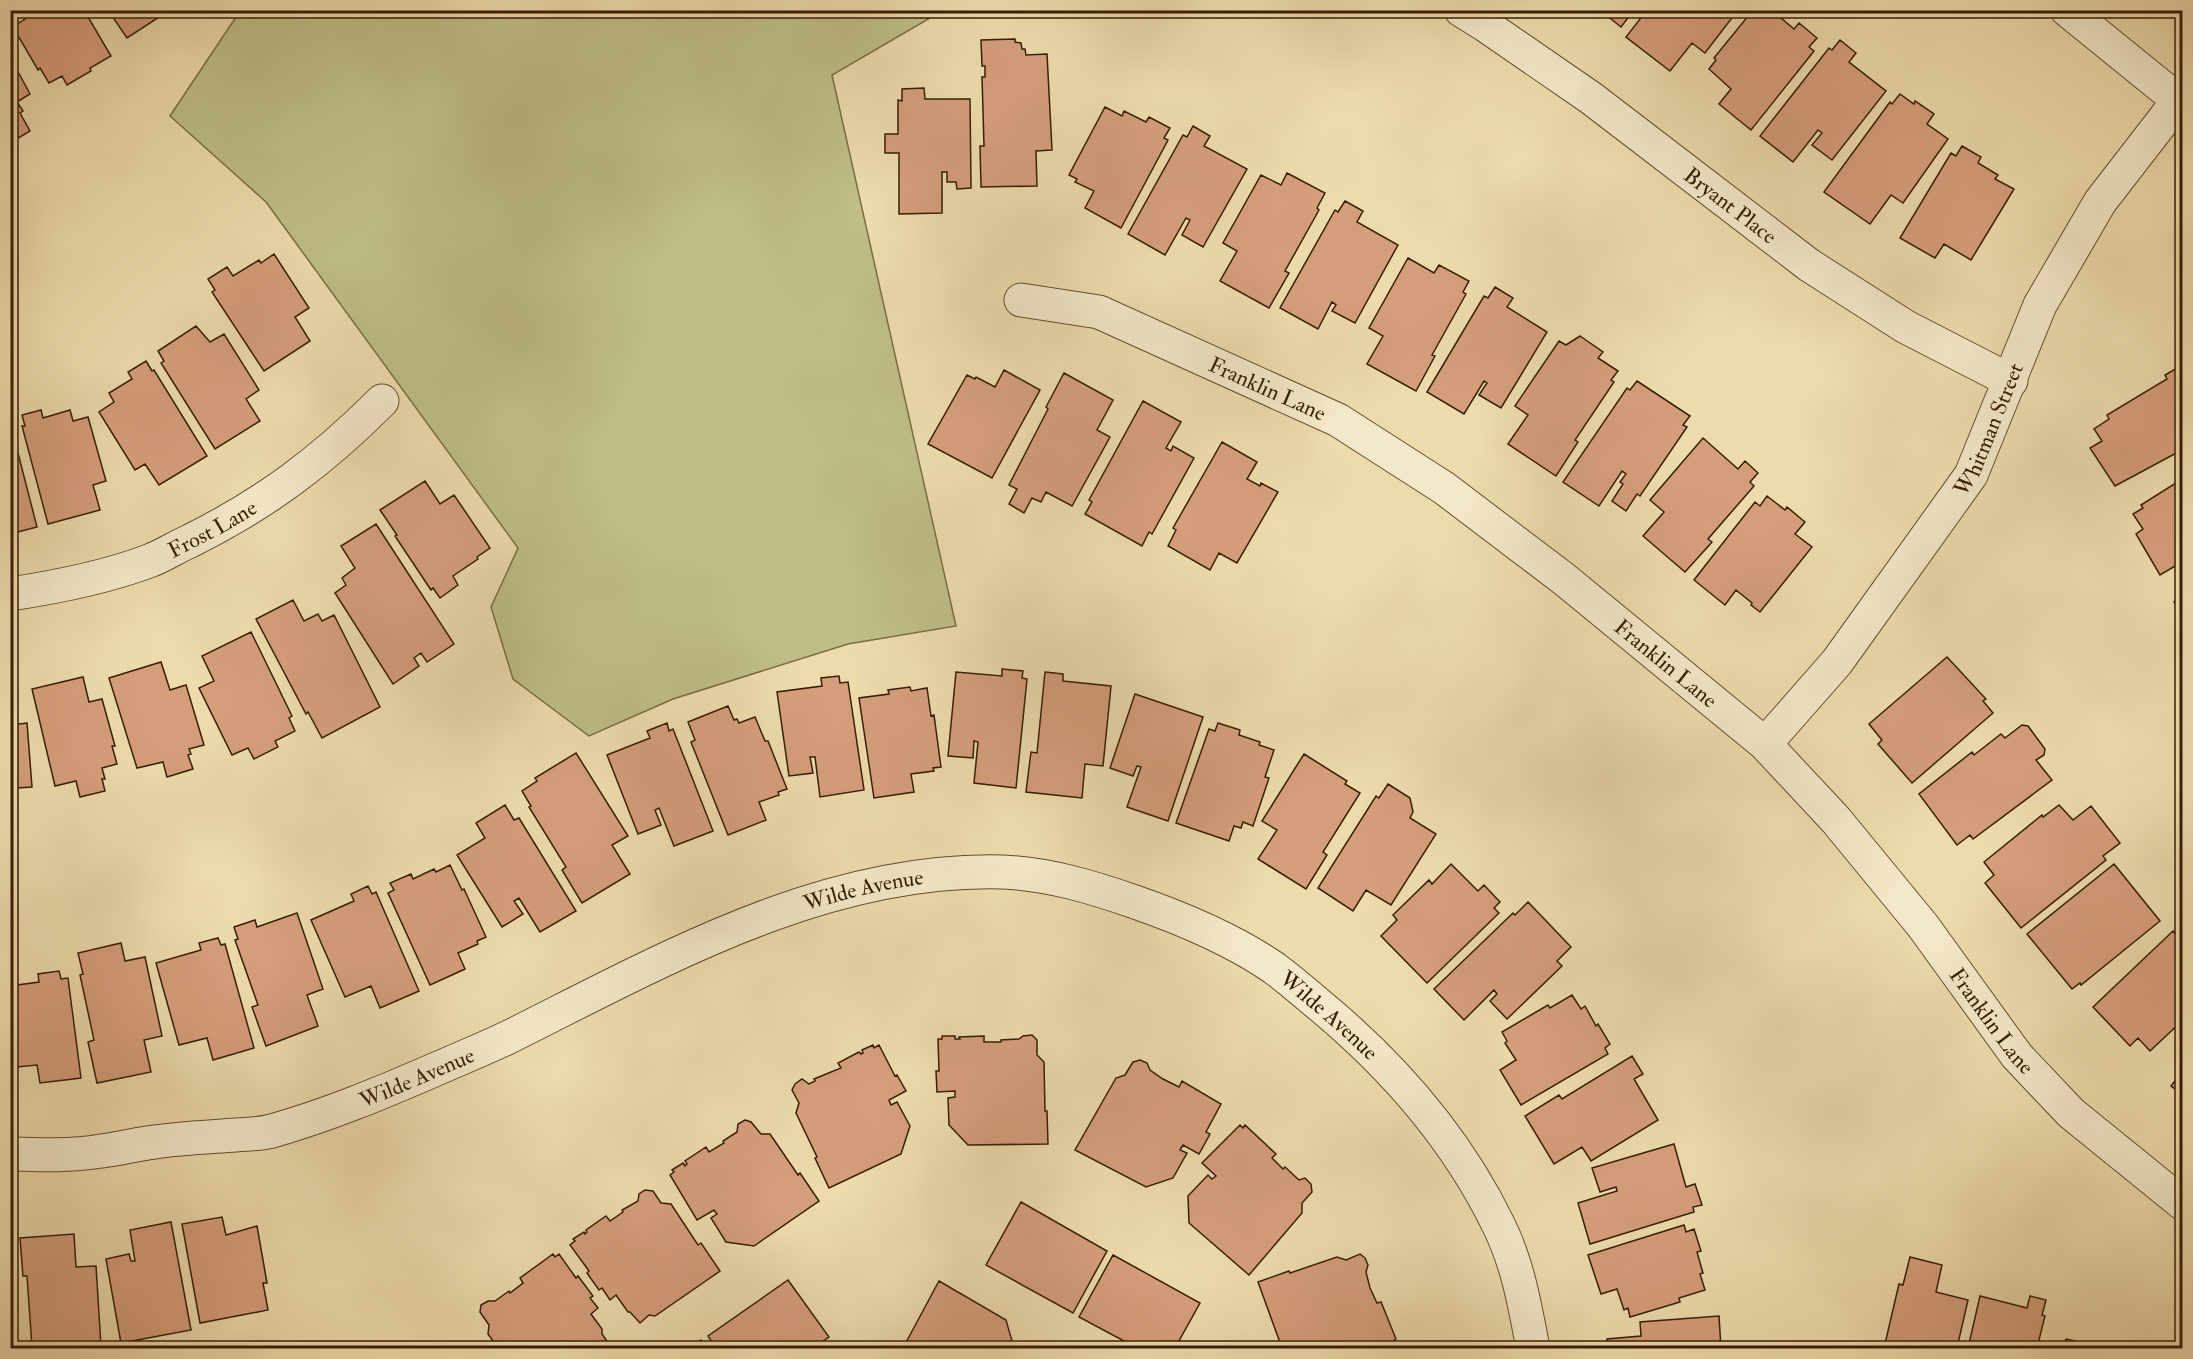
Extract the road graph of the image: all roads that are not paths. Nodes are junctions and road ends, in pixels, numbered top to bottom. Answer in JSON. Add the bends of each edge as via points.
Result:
{"nodes":[{"id":1,"x":1461,"y":10,"type":"edge"},
{"id":2,"x":2067,"y":10,"type":"edge"},
{"id":3,"x":2180,"y":98,"type":"edge"},
{"id":4,"x":1021,"y":300,"type":"dead end"},
{"id":5,"x":2011,"y":381,"type":"junction"},
{"id":6,"x":382,"y":401,"type":"dead end"},
{"id":7,"x":10,"y":594,"type":"edge"},
{"id":8,"x":1765,"y":744,"type":"junction"},
{"id":9,"x":10,"y":1154,"type":"edge"},
{"id":10,"x":2182,"y":1203,"type":"edge"},
{"id":11,"x":1533,"y":1348,"type":"edge"}],
"edges":[{"from":1,"to":5,"type":"street","name":"Bryant Place","via":[[1591,98],[1809,265],[1906,327]]},
{"from":2,"to":3,"type":"street"},
{"from":3,"to":5,"type":"street","name":"Whitman Street","via":[[2100,202],[2040,305]]},
{"from":4,"to":8,"type":"street","name":"Franklin Lane","via":[[1099,312],[1338,420],[1444,488],[1555,572]]},
{"from":5,"to":8,"type":"street","name":"Whitman Street","via":[[1971,475],[1837,662]]},
{"from":6,"to":7,"type":"street","name":"Frost Lane","via":[[344,439],[289,483],[223,524],[149,561],[64,586]]},
{"from":8,"to":10,"type":"street","name":"Franklin Lane","via":[[1836,820],[1923,926],[2017,1056],[2071,1113]]},
{"from":9,"to":11,"type":"street","name":"Wilde Avenue","via":[[98,1152],[151,1142],[268,1132],[374,1096],[505,1039],[593,993],[710,940],[809,902],[890,880],[950,873],[1007,872],[1058,878],[1165,912],[1224,939],[1275,969],[1383,1063],[1430,1115],[1468,1170],[1501,1229],[1521,1290]]}]}
